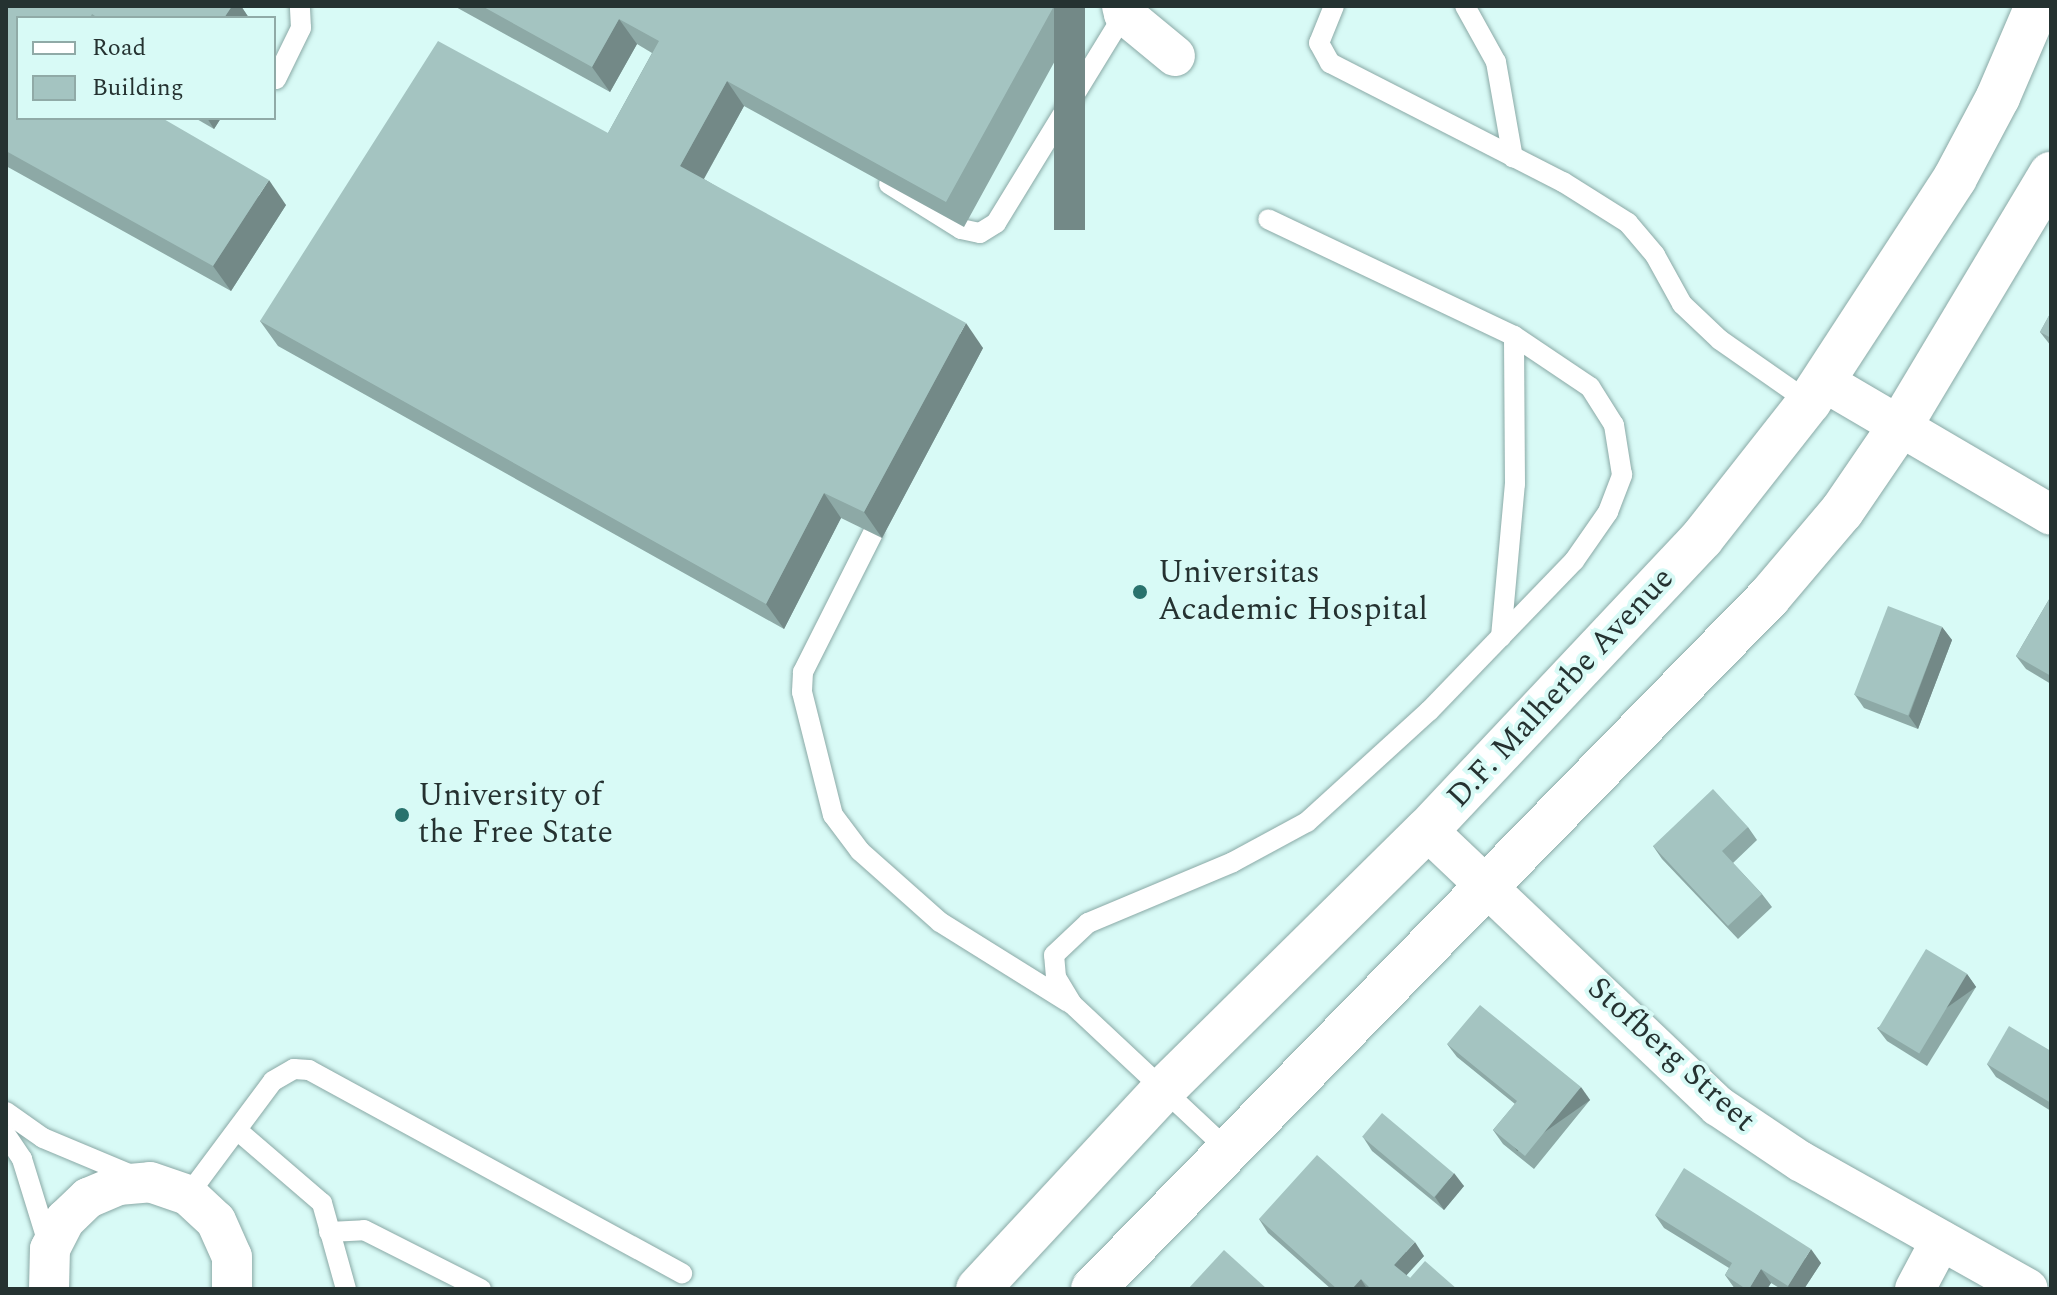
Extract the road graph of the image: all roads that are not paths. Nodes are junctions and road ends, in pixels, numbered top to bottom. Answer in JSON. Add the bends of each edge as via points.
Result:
{"nodes":[{"id":1,"x":300,"y":6,"type":"edge"},
{"id":2,"x":1334,"y":6,"type":"edge"},
{"id":3,"x":1465,"y":6,"type":"edge"},
{"id":4,"x":2037,"y":6,"type":"edge"},
{"id":5,"x":1123,"y":10,"type":"edge"},
{"id":6,"x":1175,"y":56,"type":"dead end"},
{"id":7,"x":276,"y":79,"type":"edge"},
{"id":8,"x":1513,"y":158,"type":"junction"},
{"id":9,"x":869,"y":173,"type":"edge"},
{"id":10,"x":2051,"y":174,"type":"edge"},
{"id":11,"x":1268,"y":219,"type":"dead end"},
{"id":12,"x":1514,"y":336,"type":"junction"},
{"id":13,"x":1816,"y":392,"type":"junction"},
{"id":14,"x":1900,"y":426,"type":"junction"},
{"id":15,"x":2051,"y":515,"type":"edge"},
{"id":16,"x":873,"y":533,"type":"edge"},
{"id":17,"x":1501,"y":637,"type":"junction"},
{"id":18,"x":1427,"y":830,"type":"junction"},
{"id":19,"x":1489,"y":884,"type":"junction"},
{"id":20,"x":1072,"y":1004,"type":"junction"},
{"id":21,"x":1164,"y":1089,"type":"junction"},
{"id":22,"x":6,"y":1112,"type":"edge"},
{"id":23,"x":237,"y":1130,"type":"junction"},
{"id":24,"x":6,"y":1135,"type":"edge"},
{"id":25,"x":1228,"y":1150,"type":"junction"},
{"id":26,"x":150,"y":1182,"type":"junction"},
{"id":27,"x":188,"y":1195,"type":"junction"},
{"id":28,"x":329,"y":1232,"type":"junction"},
{"id":29,"x":1941,"y":1240,"type":"junction"},
{"id":30,"x":50,"y":1249,"type":"junction"},
{"id":31,"x":682,"y":1273,"type":"dead end"},
{"id":32,"x":49,"y":1289,"type":"edge"},
{"id":33,"x":232,"y":1289,"type":"edge"},
{"id":34,"x":346,"y":1289,"type":"edge"},
{"id":35,"x":481,"y":1289,"type":"edge"},
{"id":36,"x":978,"y":1289,"type":"edge"},
{"id":37,"x":1093,"y":1289,"type":"edge"},
{"id":38,"x":1915,"y":1289,"type":"edge"},
{"id":39,"x":2028,"y":1289,"type":"edge"}],
"edges":[{"from":1,"to":7,"type":"lane","via":[[301,28]]},
{"from":2,"to":8,"type":"lane","via":[[1319,43],[1330,63]]},
{"from":3,"to":8,"type":"lane","via":[[1496,62]]},
{"from":4,"to":13,"type":"street","name":"D.F. Malherbe Avenue","via":[[1955,178]]},
{"from":5,"to":6,"type":"street"},
{"from":5,"to":9,"type":"lane","via":[[996,223],[980,233],[961,229]]},
{"from":8,"to":13,"type":"lane","via":[[1628,223],[1655,255],[1682,304],[1720,340]]},
{"from":10,"to":14,"type":"street"},
{"from":11,"to":12,"type":"lane"},
{"from":12,"to":17,"type":"lane","via":[[1515,484]]},
{"from":12,"to":17,"type":"lane","via":[[1590,387],[1614,425],[1622,475],[1608,512],[1574,561]]},
{"from":13,"to":14,"type":"street"},
{"from":13,"to":18,"type":"street","name":"D.F. Malherbe Avenue","via":[[1702,538]]},
{"from":14,"to":15,"type":"street"},
{"from":14,"to":19,"type":"street","via":[[1842,511],[1769,597]]},
{"from":16,"to":20,"type":"lane","via":[[803,672],[802,692],[833,815],[860,851],[940,922]]},
{"from":17,"to":20,"type":"lane","via":[[1307,822],[1233,862],[1088,923],[1065,941],[1054,955],[1056,977]]},
{"from":18,"to":19,"type":"street","name":"Stofberg Street"},
{"from":18,"to":21,"type":"street","name":"D.F. Malherbe Avenue"},
{"from":19,"to":25,"type":"street"},
{"from":19,"to":29,"type":"street","name":"Stofberg Street","via":[[1718,1106],[1800,1161]]},
{"from":20,"to":21,"type":"lane"},
{"from":21,"to":25,"type":"lane"},
{"from":21,"to":36,"type":"street","name":"D.F. Malherbe Avenue"},
{"from":22,"to":26,"type":"lane","via":[[43,1138]]},
{"from":23,"to":27,"type":"lane"},
{"from":23,"to":28,"type":"lane","via":[[322,1203]]},
{"from":23,"to":31,"type":"lane","via":[[273,1081],[294,1069],[309,1070]]},
{"from":24,"to":30,"type":"lane","via":[[22,1159]]},
{"from":25,"to":37,"type":"street"},
{"from":26,"to":27,"type":"street"},
{"from":26,"to":30,"type":"street","via":[[118,1185],[88,1198],[65,1220]]},
{"from":27,"to":33,"type":"street","via":[[216,1221],[232,1257]]},
{"from":28,"to":34,"type":"lane"},
{"from":28,"to":35,"type":"lane","via":[[364,1230]]},
{"from":29,"to":38,"type":"street"},
{"from":29,"to":39,"type":"street","name":"Stofberg Street"},
{"from":30,"to":32,"type":"street"}]}
